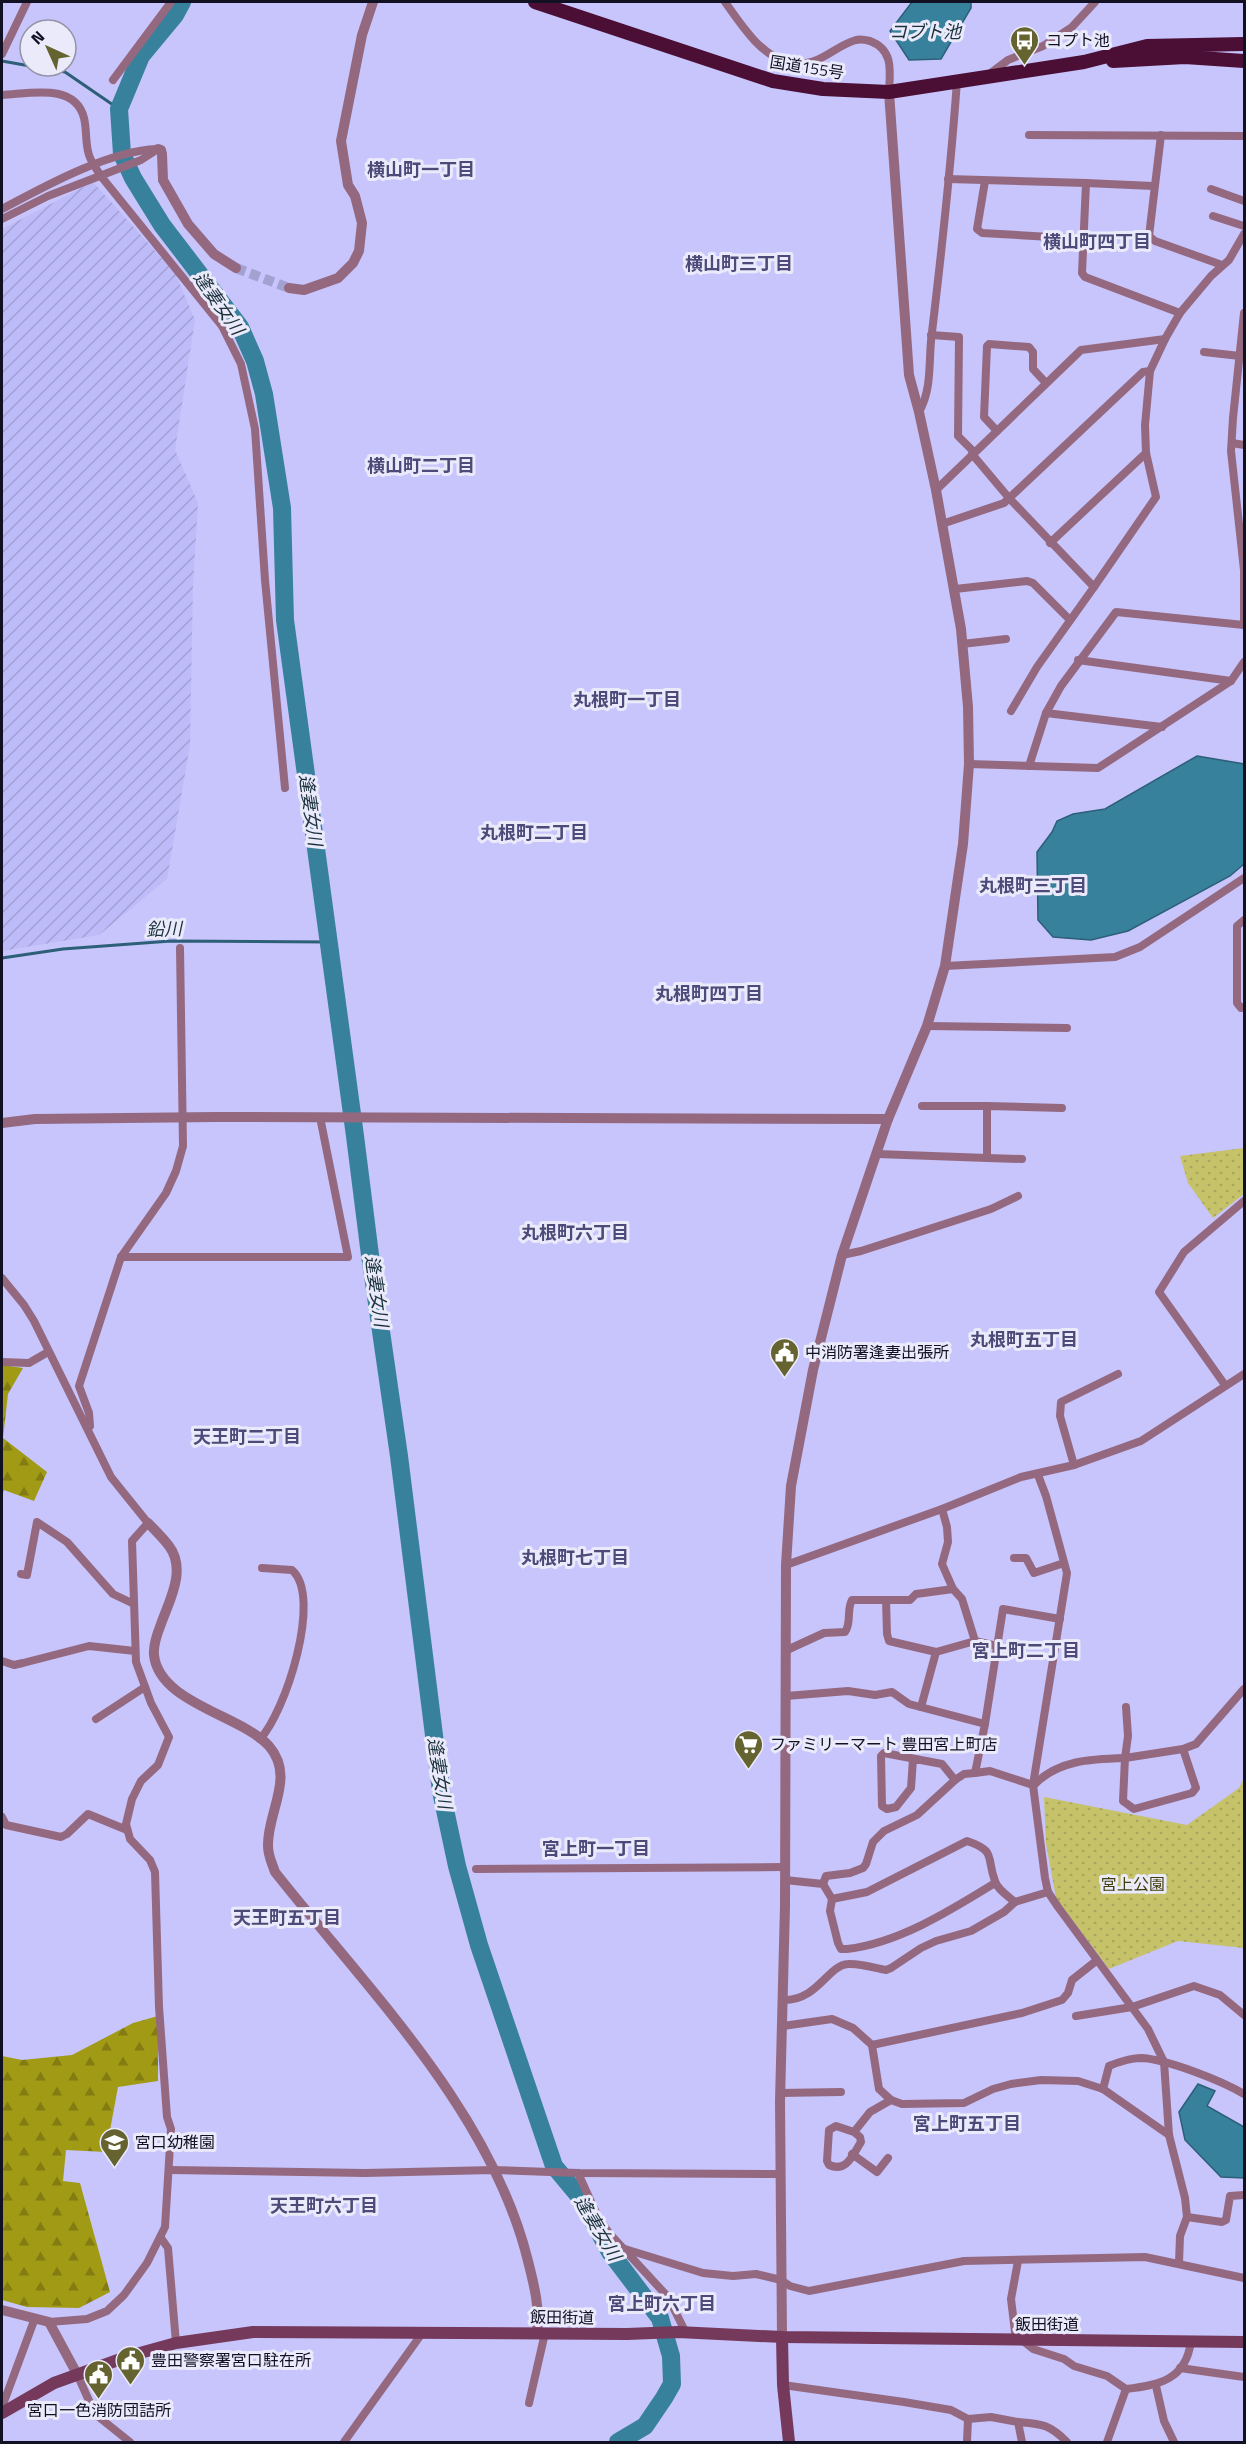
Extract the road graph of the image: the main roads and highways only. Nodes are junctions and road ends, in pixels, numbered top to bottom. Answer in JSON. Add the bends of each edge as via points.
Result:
{"nodes":[{"id":1,"x":535,"y":2,"type":"edge"},
{"id":2,"x":1245,"y":44,"type":"edge"},
{"id":3,"x":1245,"y":61,"type":"edge"},
{"id":4,"x":1084,"y":62,"type":"junction"},
{"id":5,"x":782,"y":2337,"type":"junction"},
{"id":6,"x":1245,"y":2342,"type":"edge"},
{"id":7,"x":2,"y":2413,"type":"edge"},
{"id":8,"x":789,"y":2442,"type":"edge"}],
"edges":[{"from":1,"to":4,"type":"highway","name":"国道155号","via":[[773,81],[823,89],[889,92]]},
{"from":2,"to":4,"type":"highway","name":"国道155号","via":[[1147,46]]},
{"from":3,"to":4,"type":"highway","name":"国道155号","via":[[1185,57]]},
{"from":5,"to":6,"type":"main road","name":"飯田街道"},
{"from":5,"to":7,"type":"main road","name":"飯田街道","via":[[682,2333],[253,2332],[176,2343],[129,2356],[54,2383]]},
{"from":5,"to":8,"type":"main road"}]}
